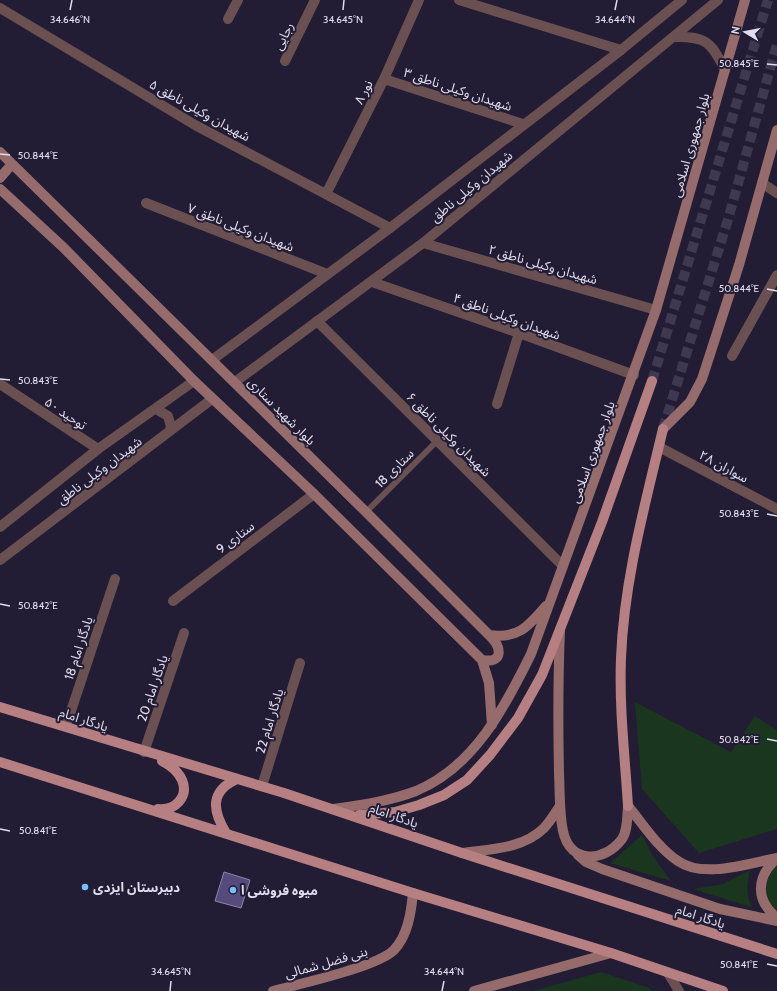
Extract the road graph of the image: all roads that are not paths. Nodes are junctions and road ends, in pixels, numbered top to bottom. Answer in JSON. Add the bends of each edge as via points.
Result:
{"nodes":[{"id":1,"x":238,"y":0,"type":"edge"},
{"id":2,"x":315,"y":0,"type":"edge"},
{"id":3,"x":459,"y":0,"type":"edge"},
{"id":4,"x":682,"y":0,"type":"edge"},
{"id":5,"x":718,"y":0,"type":"edge"},
{"id":6,"x":417,"y":1,"type":"edge"},
{"id":7,"x":746,"y":1,"type":"edge"},
{"id":8,"x":0,"y":8,"type":"edge"},
{"id":9,"x":228,"y":20,"type":"dead end"},
{"id":10,"x":673,"y":37,"type":"junction"},
{"id":11,"x":620,"y":50,"type":"junction"},
{"id":12,"x":285,"y":61,"type":"dead end"},
{"id":13,"x":725,"y":70,"type":"junction"},
{"id":14,"x":384,"y":79,"type":"junction"},
{"id":15,"x":523,"y":124,"type":"junction"},
{"id":16,"x":777,"y":130,"type":"edge"},
{"id":17,"x":0,"y":152,"type":"edge"},
{"id":18,"x":12,"y":164,"type":"junction"},
{"id":19,"x":0,"y":178,"type":"edge"},
{"id":20,"x":762,"y":183,"type":"junction"},
{"id":21,"x":0,"y":189,"type":"edge"},
{"id":22,"x":777,"y":193,"type":"edge"},
{"id":23,"x":326,"y":194,"type":"junction"},
{"id":24,"x":146,"y":203,"type":"dead end"},
{"id":25,"x":390,"y":228,"type":"junction"},
{"id":26,"x":423,"y":243,"type":"junction"},
{"id":27,"x":327,"y":274,"type":"junction"},
{"id":28,"x":777,"y":275,"type":"edge"},
{"id":29,"x":372,"y":282,"type":"junction"},
{"id":30,"x":656,"y":310,"type":"junction"},
{"id":31,"x":317,"y":321,"type":"junction"},
{"id":32,"x":519,"y":333,"type":"junction"},
{"id":33,"x":732,"y":356,"type":"dead end"},
{"id":34,"x":212,"y":360,"type":"junction"},
{"id":35,"x":634,"y":375,"type":"junction"},
{"id":36,"x":652,"y":381,"type":"tunnel mouth"},
{"id":37,"x":194,"y":382,"type":"junction"},
{"id":38,"x":234,"y":382,"type":"junction"},
{"id":39,"x":0,"y":384,"type":"edge"},
{"id":40,"x":212,"y":399,"type":"junction"},
{"id":41,"x":497,"y":404,"type":"dead end"},
{"id":42,"x":156,"y":409,"type":"junction"},
{"id":43,"x":169,"y":432,"type":"junction"},
{"id":44,"x":437,"y":441,"type":"junction"},
{"id":45,"x":658,"y":447,"type":"junction"},
{"id":46,"x":98,"y":449,"type":"junction"},
{"id":47,"x":314,"y":494,"type":"junction"},
{"id":48,"x":775,"y":505,"type":"edge"},
{"id":49,"x":366,"y":512,"type":"junction"},
{"id":50,"x":0,"y":527,"type":"edge"},
{"id":51,"x":0,"y":560,"type":"edge"},
{"id":52,"x":563,"y":566,"type":"junction"},
{"id":53,"x":115,"y":579,"type":"dead end"},
{"id":54,"x":551,"y":600,"type":"junction"},
{"id":55,"x":173,"y":601,"type":"dead end"},
{"id":56,"x":561,"y":626,"type":"junction"},
{"id":57,"x":184,"y":633,"type":"dead end"},
{"id":58,"x":489,"y":635,"type":"junction"},
{"id":59,"x":482,"y":660,"type":"junction"},
{"id":60,"x":300,"y":663,"type":"dead end"},
{"id":61,"x":0,"y":707,"type":"edge"},
{"id":62,"x":492,"y":725,"type":"junction"},
{"id":63,"x":66,"y":726,"type":"junction"},
{"id":64,"x":144,"y":752,"type":"junction"},
{"id":65,"x":0,"y":762,"type":"edge"},
{"id":66,"x":237,"y":779,"type":"junction"},
{"id":67,"x":262,"y":786,"type":"junction"},
{"id":68,"x":560,"y":806,"type":"junction"},
{"id":69,"x":628,"y":806,"type":"junction"},
{"id":70,"x":144,"y":807,"type":"junction"},
{"id":71,"x":333,"y":809,"type":"junction"},
{"id":72,"x":355,"y":816,"type":"junction"},
{"id":73,"x":226,"y":833,"type":"junction"},
{"id":74,"x":462,"y":853,"type":"junction"},
{"id":75,"x":576,"y":854,"type":"junction"},
{"id":76,"x":777,"y":858,"type":"edge"},
{"id":77,"x":413,"y":893,"type":"junction"},
{"id":78,"x":777,"y":919,"type":"edge"},
{"id":79,"x":611,"y":953,"type":"junction"},
{"id":80,"x":777,"y":954,"type":"edge"},
{"id":81,"x":668,"y":973,"type":"junction"},
{"id":82,"x":273,"y":991,"type":"edge"},
{"id":83,"x":474,"y":991,"type":"edge"},
{"id":84,"x":680,"y":991,"type":"edge"},
{"id":85,"x":723,"y":991,"type":"edge"}],
"edges":[{"from":1,"to":9,"type":"street"},
{"from":2,"to":12,"type":"street","name":"رجایی"},
{"from":3,"to":11,"type":"street"},
{"from":4,"to":11,"type":"street","name":"شهیدان وکیلی ناطق"},
{"from":5,"to":10,"type":"street","name":"شهیدان وکیلی ناطق"},
{"from":6,"to":14,"type":"street","name":"نور ۸"},
{"from":7,"to":13,"type":"main road","name":"بلوار جمهوری اسلامی"},
{"from":8,"to":23,"type":"street","name":"شهیدان وکیلی ناطق ۵","via":[[195,125]]},
{"from":10,"to":13,"type":"street","via":[[700,38],[712,47]]},
{"from":10,"to":26,"type":"street","name":"شهیدان وکیلی ناطق"},
{"from":11,"to":15,"type":"street","name":"شهیدان وکیلی ناطق"},
{"from":13,"to":30,"type":"main road","name":"بلوار جمهوری اسلامی"},
{"from":14,"to":15,"type":"street","name":"شهیدان وکیلی ناطق ۳"},
{"from":14,"to":23,"type":"street","name":"نور ۸"},
{"from":15,"to":25,"type":"street","name":"شهیدان وکیلی ناطق"},
{"from":16,"to":20,"type":"main road"},
{"from":17,"to":18,"type":"main road","name":"بلوار شهید ستاری"},
{"from":18,"to":19,"type":"main road"},
{"from":18,"to":34,"type":"main road","name":"بلوار شهید ستاری"},
{"from":20,"to":22,"type":"street"},
{"from":20,"to":45,"type":"main road","via":[[739,265],[702,379],[690,402],[663,429]]},
{"from":21,"to":37,"type":"main road","via":[[64,248]]},
{"from":23,"to":25,"type":"street","name":"شهیدان وکیلی ناطق ۵"},
{"from":24,"to":27,"type":"street","name":"شهیدان وکیلی ناطق ۷"},
{"from":25,"to":27,"type":"street","name":"شهیدان وکیلی ناطق"},
{"from":26,"to":29,"type":"street","name":"شهیدان وکیلی ناطق"},
{"from":26,"to":30,"type":"street","name":"شهیدان وکیلی ناطق ٢"},
{"from":27,"to":34,"type":"street","name":"شهیدان وکیلی ناطق"},
{"from":28,"to":33,"type":"street"},
{"from":29,"to":31,"type":"street","name":"شهیدان وکیلی ناطق"},
{"from":29,"to":32,"type":"street","name":"شهیدان وکیلی ناطق ۴"},
{"from":30,"to":35,"type":"main road","name":"بلوار جمهوری اسلامی"},
{"from":31,"to":38,"type":"street","name":"شهیدان وکیلی ناطق"},
{"from":31,"to":44,"type":"street","name":"شهیدان وکیلی ناطق ۶"},
{"from":32,"to":35,"type":"street","name":"شهیدان وکیلی ناطق ۴"},
{"from":32,"to":41,"type":"street"},
{"from":34,"to":38,"type":"main road","name":"بلوار شهید ستاری"},
{"from":35,"to":52,"type":"main road","name":"بلوار جمهوری اسلامی"},
{"from":36,"to":56,"type":"main road","via":[[602,522]]},
{"from":37,"to":40,"type":"main road"},
{"from":37,"to":42,"type":"street","name":"شهیدان وکیلی ناطق"},
{"from":38,"to":49,"type":"main road","name":"بلوار شهید ستاری"},
{"from":39,"to":46,"type":"street","name":"توحید ۵۰"},
{"from":40,"to":43,"type":"street","name":"شهیدان وکیلی ناطق"},
{"from":40,"to":47,"type":"main road"},
{"from":42,"to":43,"type":"street","via":[[168,416],[171,427]]},
{"from":42,"to":46,"type":"street","name":"شهیدان وکیلی ناطق"},
{"from":43,"to":51,"type":"street","name":"شهیدان وکیلی ناطق"},
{"from":44,"to":49,"type":"lane","name":"ستاری 18"},
{"from":44,"to":52,"type":"street","name":"شهیدان وکیلی ناطق ۶"},
{"from":45,"to":48,"type":"street","name":"سواران ۲۸"},
{"from":45,"to":69,"type":"main road","via":[[635,545],[621,658]]},
{"from":46,"to":50,"type":"street","name":"شهیدان وکیلی ناطق"},
{"from":47,"to":55,"type":"street","name":"ستاری 9"},
{"from":47,"to":59,"type":"main road"},
{"from":49,"to":58,"type":"main road","name":"بلوار شهید ستاری"},
{"from":52,"to":54,"type":"main road","name":"بلوار جمهوری اسلامی"},
{"from":53,"to":63,"type":"street","name":"یادگار امام 18"},
{"from":54,"to":58,"type":"main road","via":[[533,621],[513,635]]},
{"from":54,"to":62,"type":"main road","name":"بلوار جمهوری اسلامی","via":[[531,654]]},
{"from":56,"to":68,"type":"main road","via":[[558,679]]},
{"from":56,"to":72,"type":"main road","via":[[542,676],[518,718],[467,780],[444,795],[419,805],[395,812]]},
{"from":57,"to":64,"type":"street","name":"یادگار امام 20"},
{"from":58,"to":59,"type":"main road","name":"بلوار شهید ستاری","via":[[498,643],[500,650],[497,657],[490,661]]},
{"from":59,"to":62,"type":"main road","via":[[489,683]]},
{"from":60,"to":67,"type":"street","name":"یادگار امام 22"},
{"from":61,"to":63,"type":"main road","name":"یادگار امام"},
{"from":62,"to":71,"type":"main road","name":"بلوار جمهوری اسلامی","via":[[471,751],[448,772],[416,790],[381,801]]},
{"from":63,"to":64,"type":"main road","name":"یادگار امام"},
{"from":64,"to":66,"type":"main road","name":"یادگار امام"},
{"from":64,"to":70,"type":"main road","via":[[171,766],[181,778],[183,785],[180,802],[174,807],[166,810]]},
{"from":65,"to":70,"type":"main road"},
{"from":66,"to":67,"type":"main road","name":"یادگار امام"},
{"from":66,"to":73,"type":"main road","via":[[225,784],[218,794],[217,819]]},
{"from":67,"to":71,"type":"main road","name":"یادگار امام"},
{"from":68,"to":74,"type":"main road","via":[[544,828],[528,840],[503,848]]},
{"from":68,"to":75,"type":"main road","via":[[566,842]]},
{"from":69,"to":75,"type":"main road","via":[[626,832],[622,839],[610,850],[595,856]]},
{"from":69,"to":76,"type":"main road","via":[[664,848],[682,864],[701,869],[718,869]]},
{"from":70,"to":73,"type":"main road"},
{"from":71,"to":72,"type":"main road","name":"یادگار امام"},
{"from":72,"to":74,"type":"main road","name":"یادگار امام"},
{"from":73,"to":77,"type":"main road"},
{"from":74,"to":80,"type":"main road","name":"یادگار امام"},
{"from":75,"to":78,"type":"main road","via":[[602,869],[720,909]]},
{"from":76,"to":78,"type":"main road","via":[[762,876],[760,888],[762,900]]},
{"from":77,"to":79,"type":"main road"},
{"from":77,"to":82,"type":"main road","name":"بنی فضل شمالی","via":[[404,935],[393,951],[374,963]]},
{"from":79,"to":81,"type":"main road"},
{"from":79,"to":83,"type":"main road"},
{"from":81,"to":84,"type":"street"},
{"from":81,"to":85,"type":"main road"}]}
